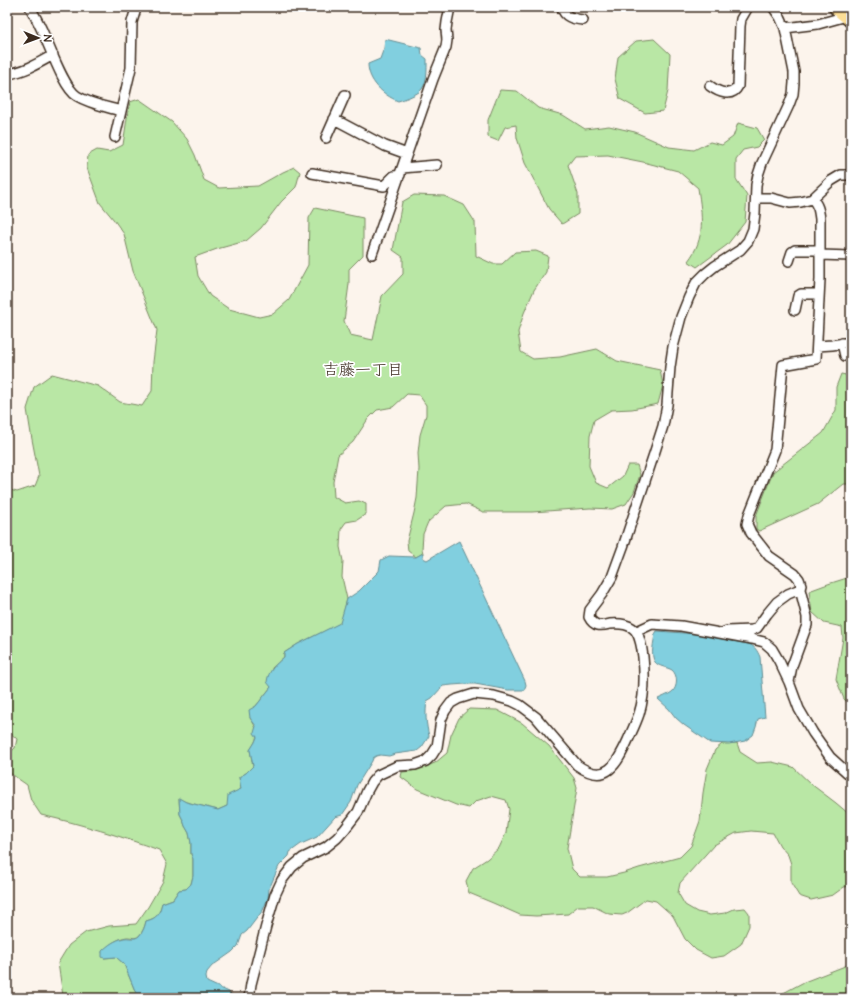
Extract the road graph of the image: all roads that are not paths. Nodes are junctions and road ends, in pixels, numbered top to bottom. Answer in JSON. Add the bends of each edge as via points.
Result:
{"nodes":[{"id":1,"x":30,"y":7,"type":"edge"},
{"id":2,"x":135,"y":7,"type":"edge"},
{"id":3,"x":450,"y":7,"type":"edge"},
{"id":4,"x":562,"y":7,"type":"edge"},
{"id":5,"x":748,"y":7,"type":"edge"},
{"id":6,"x":773,"y":7,"type":"edge"},
{"id":7,"x":836,"y":7,"type":"edge"},
{"id":8,"x":849,"y":18,"type":"edge"},
{"id":9,"x":583,"y":20,"type":"dead end"},
{"id":10,"x":785,"y":28,"type":"junction"},
{"id":11,"x":53,"y":55,"type":"junction"},
{"id":12,"x":7,"y":74,"type":"edge"},
{"id":13,"x":710,"y":86,"type":"dead end"},
{"id":14,"x":345,"y":95,"type":"dead end"},
{"id":15,"x":121,"y":110,"type":"junction"},
{"id":16,"x":334,"y":119,"type":"junction"},
{"id":17,"x":115,"y":137,"type":"dead end"},
{"id":18,"x":326,"y":138,"type":"dead end"},
{"id":19,"x":407,"y":154,"type":"junction"},
{"id":20,"x":437,"y":166,"type":"dead end"},
{"id":21,"x":401,"y":172,"type":"junction"},
{"id":22,"x":312,"y":173,"type":"dead end"},
{"id":23,"x":851,"y":174,"type":"edge"},
{"id":24,"x":756,"y":198,"type":"junction"},
{"id":25,"x":812,"y":199,"type":"junction"},
{"id":26,"x":820,"y":252,"type":"junction"},
{"id":27,"x":372,"y":254,"type":"dead end"},
{"id":28,"x":851,"y":256,"type":"edge"},
{"id":29,"x":789,"y":262,"type":"dead end"},
{"id":30,"x":819,"y":294,"type":"junction"},
{"id":31,"x":795,"y":310,"type":"dead end"},
{"id":32,"x":846,"y":343,"type":"edge"},
{"id":33,"x":817,"y":346,"type":"junction"},
{"id":34,"x":845,"y":356,"type":"dead end"},
{"id":35,"x":800,"y":589,"type":"junction"},
{"id":36,"x":636,"y":632,"type":"junction"},
{"id":37,"x":722,"y":633,"type":"junction"},
{"id":38,"x":789,"y":682,"type":"junction"},
{"id":39,"x":851,"y":776,"type":"edge"},
{"id":40,"x":249,"y":998,"type":"edge"}],
"edges":[{"from":1,"to":11,"type":"street"},
{"from":2,"to":15,"type":"street","via":[[132,22],[131,68]]},
{"from":3,"to":19,"type":"street","via":[[446,47]]},
{"from":4,"to":9,"type":"street","via":[[567,16]]},
{"from":5,"to":13,"type":"street","via":[[741,18],[738,86],[736,90],[726,93]]},
{"from":6,"to":10,"type":"street"},
{"from":7,"to":8,"type":"main road"},
{"from":8,"to":10,"type":"street"},
{"from":10,"to":24,"type":"street","via":[[794,72],[793,94],[762,163],[757,180]]},
{"from":11,"to":12,"type":"street","via":[[35,65]]},
{"from":11,"to":15,"type":"street","via":[[69,89],[76,96]]},
{"from":14,"to":16,"type":"street"},
{"from":15,"to":17,"type":"street"},
{"from":16,"to":18,"type":"street"},
{"from":16,"to":19,"type":"street","via":[[385,146]]},
{"from":19,"to":21,"type":"street"},
{"from":20,"to":21,"type":"street"},
{"from":21,"to":22,"type":"street","via":[[384,186]]},
{"from":21,"to":27,"type":"street"},
{"from":23,"to":25,"type":"street","via":[[831,182]]},
{"from":24,"to":25,"type":"street","via":[[771,198],[790,203]]},
{"from":24,"to":36,"type":"street","via":[[753,229],[748,241],[696,283],[686,304],[673,347],[663,426],[612,577],[590,610],[589,617],[599,626],[622,624],[630,626]]},
{"from":25,"to":26,"type":"street","via":[[816,202],[820,219]]},
{"from":26,"to":28,"type":"street"},
{"from":26,"to":29,"type":"street","via":[[795,250]]},
{"from":26,"to":30,"type":"street"},
{"from":30,"to":31,"type":"street","via":[[801,294],[798,296]]},
{"from":30,"to":33,"type":"street"},
{"from":32,"to":33,"type":"street"},
{"from":32,"to":34,"type":"street"},
{"from":33,"to":35,"type":"street","via":[[816,359],[783,365],[775,450],[747,524],[769,556],[799,579]]},
{"from":35,"to":37,"type":"street","via":[[777,602],[757,628]]},
{"from":35,"to":38,"type":"street","via":[[807,625]]},
{"from":36,"to":37,"type":"street","via":[[652,624]]},
{"from":36,"to":40,"type":"street","via":[[640,638],[645,672],[642,702],[620,758],[609,770],[601,773],[584,770],[536,717],[512,701],[474,694],[451,703],[441,720],[437,747],[432,755],[416,765],[396,766],[378,775],[367,791],[358,812],[337,838],[326,847],[303,858],[282,880],[266,926]]},
{"from":37,"to":38,"type":"street","via":[[764,642],[772,649]]},
{"from":38,"to":39,"type":"street","via":[[799,709],[813,733],[830,757]]}]}
